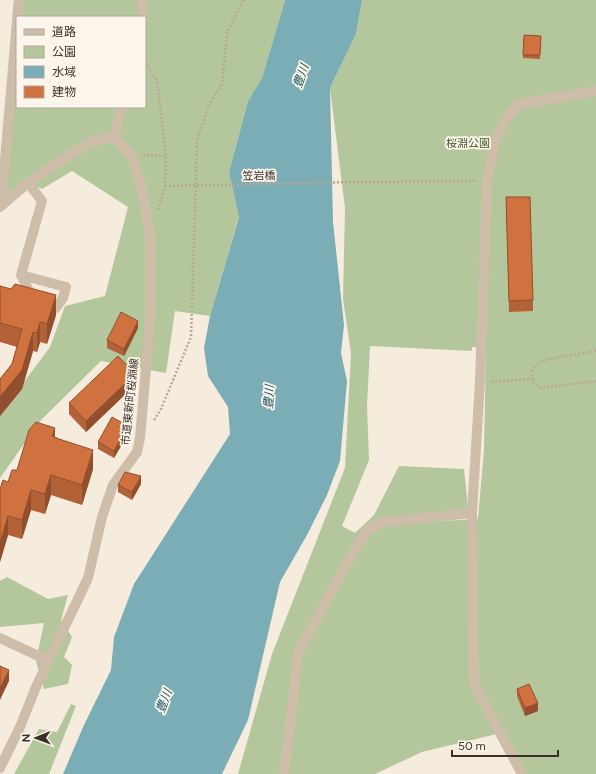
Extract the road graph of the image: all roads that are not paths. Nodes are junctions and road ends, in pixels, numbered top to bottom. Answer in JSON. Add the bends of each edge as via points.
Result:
{"nodes":[{"id":1,"x":19,"y":0,"type":"edge"},
{"id":2,"x":143,"y":0,"type":"edge"},
{"id":3,"x":17,"y":16,"type":"edge"},
{"id":4,"x":142,"y":16,"type":"edge"},
{"id":5,"x":16,"y":32,"type":"edge"},
{"id":6,"x":596,"y":91,"type":"edge"},
{"id":7,"x":122,"y":108,"type":"edge"},
{"id":8,"x":114,"y":137,"type":"junction"},
{"id":9,"x":28,"y":183,"type":"junction"},
{"id":10,"x":0,"y":206,"type":"edge"},
{"id":11,"x":21,"y":275,"type":"dead end"},
{"id":12,"x":472,"y":513,"type":"junction"},
{"id":13,"x":0,"y":638,"type":"edge"},
{"id":14,"x":48,"y":661,"type":"junction"},
{"id":15,"x":0,"y":768,"type":"edge"},
{"id":16,"x":284,"y":774,"type":"edge"},
{"id":17,"x":522,"y":774,"type":"edge"}],
"edges":[{"from":1,"to":3,"type":"street"},
{"from":2,"to":4,"type":"street"},
{"from":5,"to":10,"type":"street"},
{"from":6,"to":12,"type":"street","via":[[519,104],[504,122],[495,142],[487,181],[480,381]]},
{"from":7,"to":8,"type":"street"},
{"from":8,"to":9,"type":"street","via":[[89,142]]},
{"from":8,"to":14,"type":"street","name":"市道東新町桜淵線","via":[[131,155],[142,188],[150,236],[150,321],[140,438],[137,452],[113,485],[102,517],[88,578]]},
{"from":9,"to":10,"type":"street"},
{"from":9,"to":11,"type":"street","via":[[42,201]]},
{"from":12,"to":16,"type":"street","via":[[383,522],[369,529],[356,547],[298,653]]},
{"from":12,"to":17,"type":"street","via":[[474,684]]},
{"from":13,"to":14,"type":"street"},
{"from":14,"to":15,"type":"street","name":"市道東新町桜淵線"}]}
